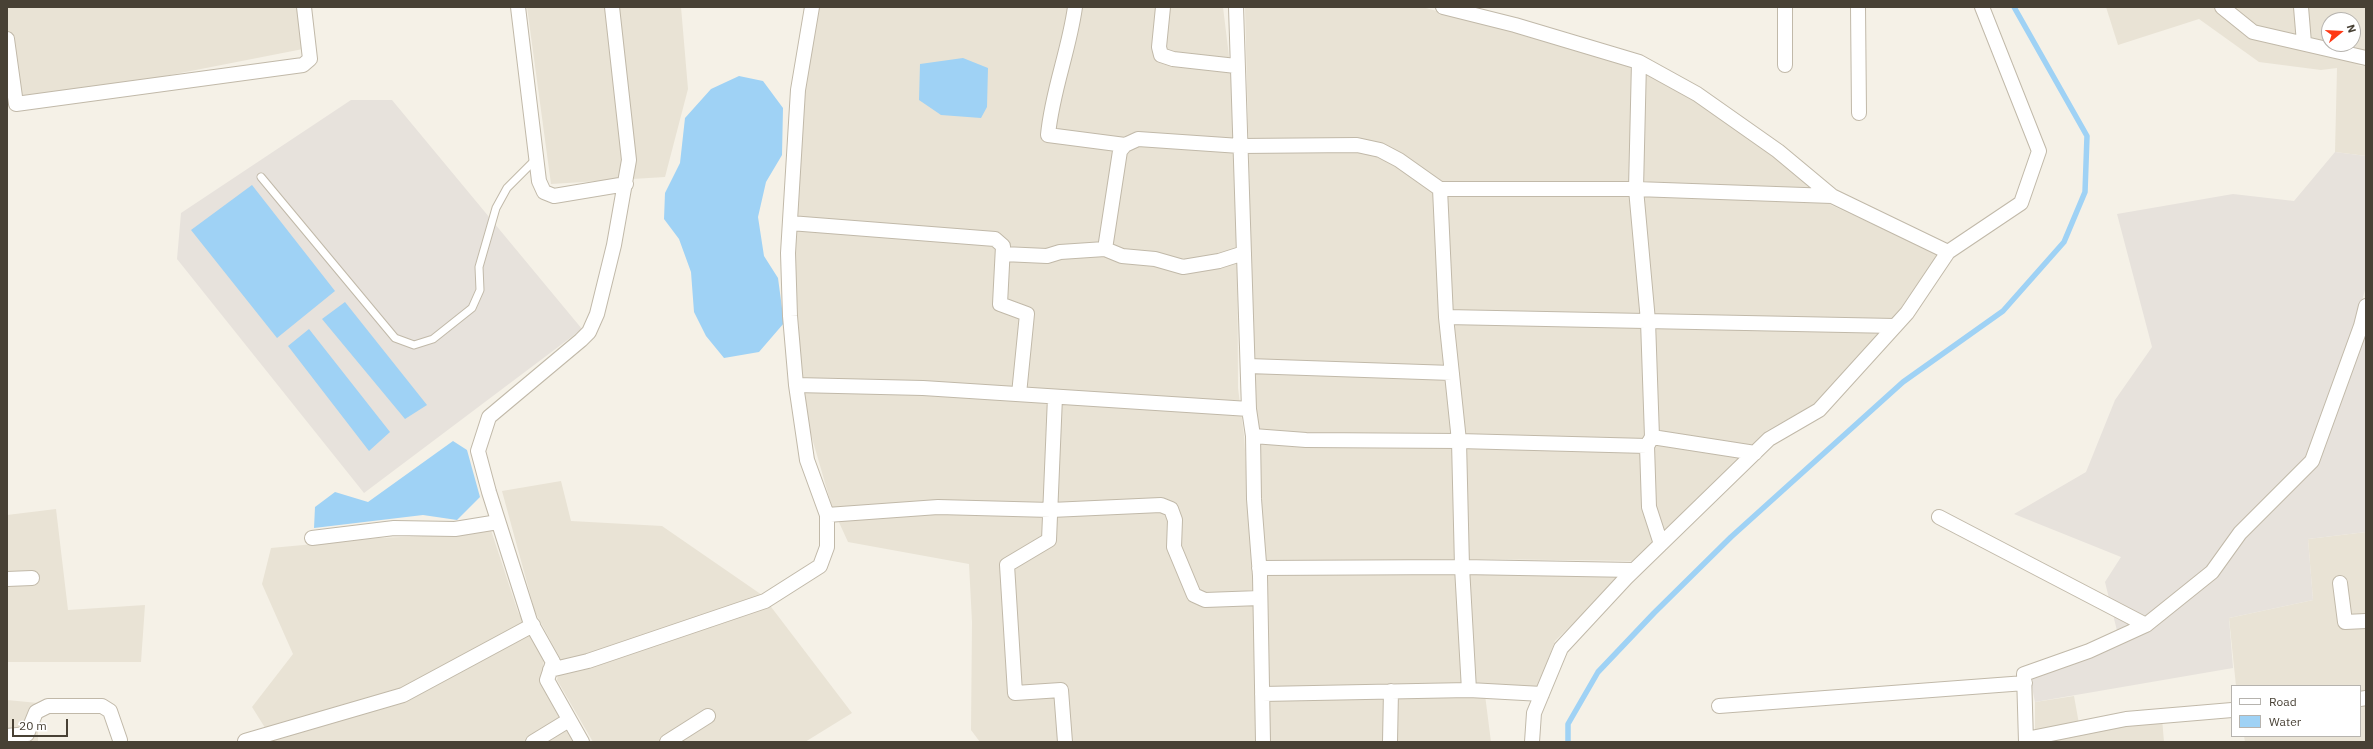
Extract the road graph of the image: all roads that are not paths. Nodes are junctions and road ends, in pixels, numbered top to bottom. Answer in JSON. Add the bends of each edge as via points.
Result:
{"nodes":[{"id":1,"x":304,"y":7,"type":"edge"},
{"id":2,"x":518,"y":7,"type":"edge"},
{"id":3,"x":612,"y":7,"type":"edge"},
{"id":4,"x":812,"y":7,"type":"edge"},
{"id":5,"x":1075,"y":7,"type":"edge"},
{"id":6,"x":1163,"y":7,"type":"edge"},
{"id":7,"x":1236,"y":7,"type":"edge"},
{"id":8,"x":1443,"y":7,"type":"edge"},
{"id":9,"x":1785,"y":7,"type":"edge"},
{"id":10,"x":1858,"y":7,"type":"edge"},
{"id":11,"x":1982,"y":7,"type":"edge"},
{"id":12,"x":2222,"y":7,"type":"edge"},
{"id":13,"x":2301,"y":7,"type":"edge"},
{"id":14,"x":7,"y":39,"type":"edge"},
{"id":15,"x":2304,"y":43,"type":"junction"},
{"id":16,"x":2366,"y":58,"type":"edge"},
{"id":17,"x":1639,"y":62,"type":"junction"},
{"id":18,"x":1786,"y":65,"type":"dead end"},
{"id":19,"x":1236,"y":66,"type":"junction"},
{"id":20,"x":1859,"y":113,"type":"dead end"},
{"id":21,"x":1125,"y":145,"type":"junction"},
{"id":22,"x":1240,"y":146,"type":"junction"},
{"id":23,"x":537,"y":159,"type":"junction"},
{"id":24,"x":261,"y":177,"type":"dead end"},
{"id":25,"x":626,"y":184,"type":"junction"},
{"id":26,"x":1440,"y":189,"type":"junction"},
{"id":27,"x":1636,"y":189,"type":"junction"},
{"id":28,"x":1832,"y":196,"type":"junction"},
{"id":29,"x":790,"y":223,"type":"junction"},
{"id":30,"x":1105,"y":249,"type":"junction"},
{"id":31,"x":1948,"y":252,"type":"junction"},
{"id":32,"x":1244,"y":253,"type":"junction"},
{"id":33,"x":1003,"y":254,"type":"junction"},
{"id":34,"x":2366,"y":306,"type":"edge"},
{"id":35,"x":1446,"y":317,"type":"junction"},
{"id":36,"x":1648,"y":321,"type":"junction"},
{"id":37,"x":1895,"y":326,"type":"junction"},
{"id":38,"x":1248,"y":366,"type":"junction"},
{"id":39,"x":1452,"y":373,"type":"junction"},
{"id":40,"x":796,"y":385,"type":"junction"},
{"id":41,"x":1019,"y":394,"type":"junction"},
{"id":42,"x":1055,"y":397,"type":"junction"},
{"id":43,"x":1249,"y":409,"type":"junction"},
{"id":44,"x":1253,"y":436,"type":"junction"},
{"id":45,"x":1458,"y":441,"type":"junction"},
{"id":46,"x":1649,"y":441,"type":"junction"},
{"id":47,"x":1755,"y":453,"type":"junction"},
{"id":48,"x":1051,"y":510,"type":"junction"},
{"id":49,"x":827,"y":515,"type":"junction"},
{"id":50,"x":1940,"y":517,"type":"dead end"},
{"id":51,"x":498,"y":522,"type":"junction"},
{"id":52,"x":312,"y":538,"type":"dead end"},
{"id":53,"x":1661,"y":544,"type":"junction"},
{"id":54,"x":1462,"y":567,"type":"junction"},
{"id":55,"x":1259,"y":568,"type":"junction"},
{"id":56,"x":1634,"y":570,"type":"junction"},
{"id":57,"x":32,"y":578,"type":"dead end"},
{"id":58,"x":7,"y":579,"type":"edge"},
{"id":59,"x":2340,"y":583,"type":"dead end"},
{"id":60,"x":1260,"y":598,"type":"junction"},
{"id":61,"x":2366,"y":621,"type":"edge"},
{"id":62,"x":533,"y":625,"type":"junction"},
{"id":63,"x":2146,"y":625,"type":"junction"},
{"id":64,"x":550,"y":670,"type":"junction"},
{"id":65,"x":2025,"y":683,"type":"junction"},
{"id":66,"x":1469,"y":690,"type":"junction"},
{"id":67,"x":1391,"y":691,"type":"junction"},
{"id":68,"x":1262,"y":694,"type":"junction"},
{"id":69,"x":1542,"y":694,"type":"junction"},
{"id":70,"x":1718,"y":706,"type":"dead end"},
{"id":71,"x":2231,"y":710,"type":"edge"},
{"id":72,"x":708,"y":716,"type":"dead end"},
{"id":73,"x":569,"y":720,"type":"junction"},
{"id":74,"x":7,"y":736,"type":"edge"},
{"id":75,"x":120,"y":740,"type":"dead end"},
{"id":76,"x":2026,"y":740,"type":"edge"},
{"id":77,"x":245,"y":741,"type":"dead end"},
{"id":78,"x":533,"y":742,"type":"edge"},
{"id":79,"x":582,"y":742,"type":"edge"},
{"id":80,"x":667,"y":742,"type":"edge"},
{"id":81,"x":1065,"y":742,"type":"edge"},
{"id":82,"x":1263,"y":742,"type":"edge"},
{"id":83,"x":1390,"y":742,"type":"edge"},
{"id":84,"x":1532,"y":742,"type":"edge"}],
"edges":[{"from":1,"to":14,"type":"street","via":[[310,59],[303,65],[16,104]]},
{"from":2,"to":23,"type":"street"},
{"from":3,"to":25,"type":"street","via":[[629,160]]},
{"from":4,"to":29,"type":"street","via":[[798,90]]},
{"from":5,"to":21,"type":"street","via":[[1071,38],[1050,108],[1048,135]]},
{"from":6,"to":19,"type":"street","via":[[1159,47],[1161,55],[1172,59]]},
{"from":7,"to":19,"type":"street"},
{"from":8,"to":17,"type":"street","via":[[1515,25]]},
{"from":9,"to":18,"type":"street"},
{"from":10,"to":20,"type":"street"},
{"from":11,"to":31,"type":"street","via":[[2040,151],[2021,203]]},
{"from":12,"to":15,"type":"street","via":[[2252,32]]},
{"from":13,"to":15,"type":"street"},
{"from":15,"to":16,"type":"street"},
{"from":17,"to":27,"type":"street"},
{"from":17,"to":28,"type":"street","via":[[1709,103],[1778,151]]},
{"from":19,"to":22,"type":"street"},
{"from":21,"to":22,"type":"street","via":[[1138,139]]},
{"from":21,"to":30,"type":"street","via":[[1120,152]]},
{"from":22,"to":26,"type":"street","via":[[1357,145],[1380,150],[1399,160]]},
{"from":22,"to":32,"type":"street"},
{"from":23,"to":24,"type":"lane","via":[[507,188],[496,208],[479,267],[480,290],[472,308],[433,339],[414,345],[395,338]]},
{"from":23,"to":25,"type":"street","via":[[539,181],[544,192],[554,196]]},
{"from":25,"to":51,"type":"street","via":[[597,314],[585,336],[489,417],[478,451]]},
{"from":26,"to":27,"type":"street"},
{"from":26,"to":35,"type":"street"},
{"from":27,"to":28,"type":"street"},
{"from":27,"to":36,"type":"street"},
{"from":28,"to":31,"type":"street"},
{"from":29,"to":33,"type":"street","via":[[995,239],[1003,246]]},
{"from":29,"to":40,"type":"street","via":[[790,316]]},
{"from":30,"to":32,"type":"street","via":[[1122,256],[1155,259],[1183,267]]},
{"from":30,"to":33,"type":"street","via":[[1060,252],[1048,256]]},
{"from":31,"to":37,"type":"street"},
{"from":32,"to":38,"type":"street"},
{"from":33,"to":41,"type":"street","via":[[1000,304],[1027,314]]},
{"from":34,"to":63,"type":"street","via":[[2312,461],[2240,533],[2212,572]]},
{"from":35,"to":36,"type":"street"},
{"from":35,"to":39,"type":"street"},
{"from":36,"to":37,"type":"street"},
{"from":36,"to":46,"type":"street"},
{"from":37,"to":47,"type":"street","via":[[1819,410],[1769,439]]},
{"from":38,"to":39,"type":"street"},
{"from":38,"to":43,"type":"street"},
{"from":39,"to":45,"type":"street"},
{"from":40,"to":41,"type":"street","via":[[923,388]]},
{"from":40,"to":49,"type":"street","via":[[807,460]]},
{"from":41,"to":42,"type":"street"},
{"from":42,"to":43,"type":"street"},
{"from":42,"to":48,"type":"street"},
{"from":43,"to":44,"type":"street"},
{"from":44,"to":45,"type":"street","via":[[1306,440]]},
{"from":44,"to":55,"type":"street"},
{"from":45,"to":46,"type":"street"},
{"from":45,"to":54,"type":"street"},
{"from":46,"to":47,"type":"street"},
{"from":46,"to":53,"type":"street","via":[[1649,507]]},
{"from":47,"to":53,"type":"street"},
{"from":48,"to":49,"type":"street","via":[[938,507]]},
{"from":48,"to":60,"type":"street","via":[[1161,505],[1171,509],[1175,520],[1174,547],[1194,595],[1205,600]]},
{"from":48,"to":81,"type":"street","via":[[1049,540],[1007,564],[1007,572],[1015,693],[1061,690]]},
{"from":49,"to":64,"type":"street","via":[[825,558],[820,566],[765,601],[588,661]]},
{"from":50,"to":63,"type":"street"},
{"from":51,"to":52,"type":"street","via":[[455,529],[394,528]]},
{"from":51,"to":62,"type":"street"},
{"from":53,"to":56,"type":"street"},
{"from":54,"to":55,"type":"street"},
{"from":54,"to":56,"type":"street"},
{"from":54,"to":66,"type":"street"},
{"from":55,"to":60,"type":"street"},
{"from":56,"to":69,"type":"street","via":[[1561,648]]},
{"from":57,"to":58,"type":"street"},
{"from":59,"to":61,"type":"street","via":[[2344,622]]},
{"from":60,"to":68,"type":"street"},
{"from":62,"to":64,"type":"street","via":[[553,662]]},
{"from":62,"to":77,"type":"street","via":[[403,694]]},
{"from":63,"to":65,"type":"street","via":[[2024,674]]},
{"from":64,"to":73,"type":"street","via":[[547,680]]},
{"from":65,"to":70,"type":"street"},
{"from":65,"to":76,"type":"street"},
{"from":66,"to":67,"type":"street"},
{"from":66,"to":69,"type":"street"},
{"from":67,"to":68,"type":"street"},
{"from":67,"to":83,"type":"street"},
{"from":68,"to":82,"type":"street"},
{"from":69,"to":84,"type":"street","via":[[1534,713]]},
{"from":71,"to":76,"type":"street","via":[[2126,719]]},
{"from":72,"to":80,"type":"street"},
{"from":73,"to":78,"type":"street"},
{"from":73,"to":79,"type":"street"},
{"from":74,"to":75,"type":"street","via":[[27,734],[36,712],[48,706],[102,706],[110,711]]}]}
